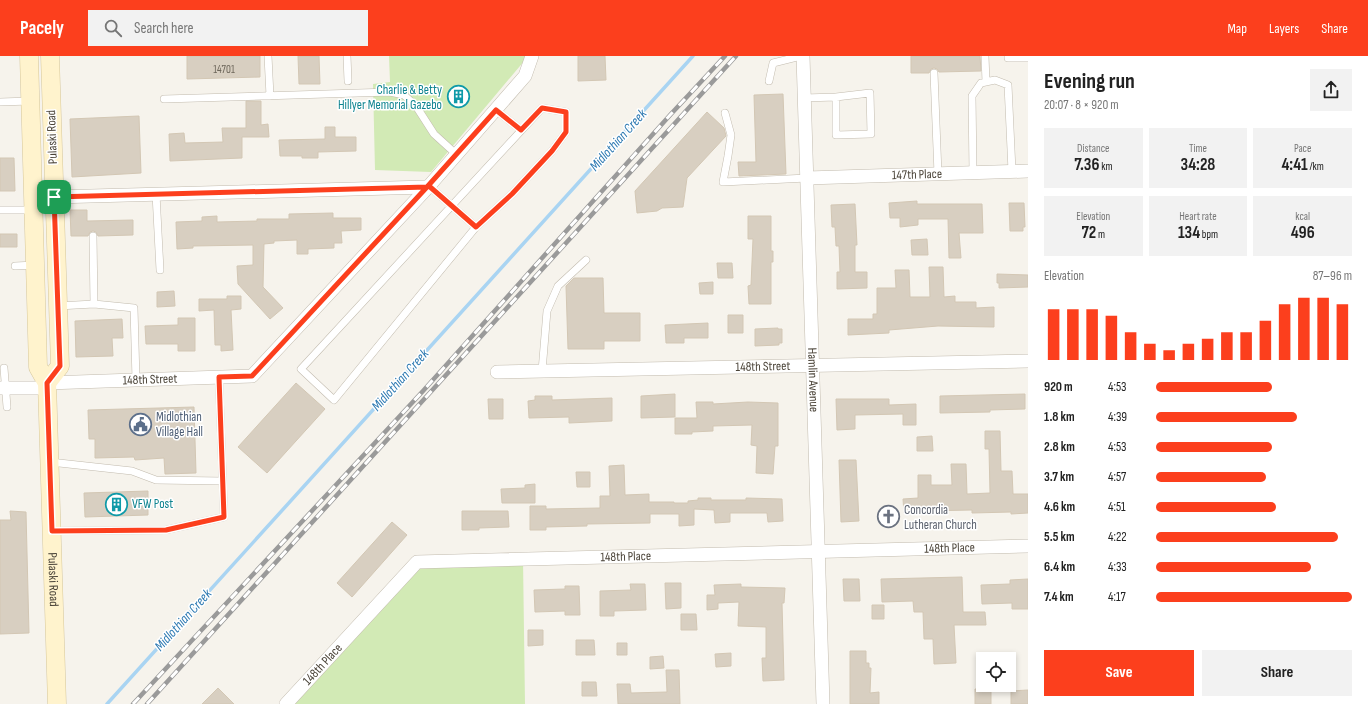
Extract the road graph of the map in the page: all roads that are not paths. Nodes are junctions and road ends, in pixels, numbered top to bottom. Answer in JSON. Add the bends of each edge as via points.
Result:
{"nodes":[{"id":1,"x":29,"y":56,"type":"edge"},
{"id":2,"x":50,"y":56,"type":"edge"},
{"id":3,"x":268,"y":56,"type":"edge"},
{"id":4,"x":347,"y":56,"type":"edge"},
{"id":5,"x":532,"y":56,"type":"edge"},
{"id":6,"x":802,"y":56,"type":"edge"},
{"id":7,"x":985,"y":56,"type":"edge"},
{"id":8,"x":1008,"y":56,"type":"edge"},
{"id":9,"x":1028,"y":58,"type":"edge"},
{"id":10,"x":934,"y":73,"type":"dead end"},
{"id":11,"x":348,"y":81,"type":"dead end"},
{"id":12,"x":769,"y":81,"type":"dead end"},
{"id":13,"x":986,"y":82,"type":"junction"},
{"id":14,"x":270,"y":96,"type":"junction"},
{"id":15,"x":836,"y":97,"type":"junction"},
{"id":16,"x":804,"y":98,"type":"junction"},
{"id":17,"x":164,"y":99,"type":"dead end"},
{"id":18,"x":30,"y":101,"type":"junction"},
{"id":19,"x":0,"y":102,"type":"edge"},
{"id":20,"x":496,"y":110,"type":"junction"},
{"id":21,"x":725,"y":113,"type":"dead end"},
{"id":22,"x":521,"y":130,"type":"junction"},
{"id":23,"x":456,"y":154,"type":"junction"},
{"id":24,"x":1012,"y":171,"type":"junction"},
{"id":25,"x":1028,"y":171,"type":"edge"},
{"id":26,"x":973,"y":172,"type":"junction"},
{"id":27,"x":938,"y":174,"type":"junction"},
{"id":28,"x":807,"y":178,"type":"junction"},
{"id":29,"x":428,"y":187,"type":"junction"},
{"id":30,"x":156,"y":194,"type":"junction"},
{"id":31,"x":54,"y":197,"type":"junction"},
{"id":32,"x":451,"y":205,"type":"junction"},
{"id":33,"x":0,"y":210,"type":"edge"},
{"id":34,"x":34,"y":210,"type":"junction"},
{"id":35,"x":476,"y":227,"type":"junction"},
{"id":36,"x":93,"y":236,"type":"dead end"},
{"id":37,"x":586,"y":260,"type":"dead end"},
{"id":38,"x":35,"y":265,"type":"junction"},
{"id":39,"x":15,"y":266,"type":"dead end"},
{"id":40,"x":160,"y":270,"type":"dead end"},
{"id":41,"x":94,"y":304,"type":"junction"},
{"id":42,"x":58,"y":306,"type":"junction"},
{"id":43,"x":1028,"y":361,"type":"edge"},
{"id":44,"x":812,"y":365,"type":"junction"},
{"id":45,"x":4,"y":368,"type":"dead end"},
{"id":46,"x":542,"y":371,"type":"junction"},
{"id":47,"x":497,"y":372,"type":"dead end"},
{"id":48,"x":219,"y":377,"type":"junction"},
{"id":49,"x":136,"y":380,"type":"junction"},
{"id":50,"x":47,"y":385,"type":"junction"},
{"id":51,"x":3,"y":388,"type":"edge"},
{"id":52,"x":6,"y":407,"type":"dead end"},
{"id":53,"x":50,"y":462,"type":"junction"},
{"id":54,"x":222,"y":481,"type":"junction"},
{"id":55,"x":52,"y":531,"type":"junction"},
{"id":56,"x":1028,"y":546,"type":"edge"},
{"id":57,"x":818,"y":552,"type":"junction"},
{"id":58,"x":57,"y":704,"type":"edge"},
{"id":59,"x":286,"y":704,"type":"edge"},
{"id":60,"x":823,"y":704,"type":"edge"}],
"edges":[{"from":1,"to":18,"type":"main road","name":"Pulaski Road"},
{"from":2,"to":31,"type":"main road","name":"Pulaski Road"},
{"from":3,"to":14,"type":"lane"},
{"from":4,"to":11,"type":"lane"},
{"from":5,"to":20,"type":"street","via":[[526,76]]},
{"from":6,"to":12,"type":"lane","via":[[773,63]]},
{"from":6,"to":16,"type":"street","name":"Hamlin Avenue"},
{"from":7,"to":13,"type":"lane"},
{"from":8,"to":9,"type":"lane"},
{"from":10,"to":27,"type":"lane"},
{"from":13,"to":24,"type":"lane","via":[[995,80],[1008,85]]},
{"from":13,"to":26,"type":"lane","via":[[980,83],[972,96]]},
{"from":14,"to":17,"type":"lane"},
{"from":14,"to":23,"type":"lane","via":[[390,92],[404,95],[416,106],[434,134]]},
{"from":15,"to":15,"type":"lane","via":[[836,135],[871,134],[870,93]]},
{"from":15,"to":16,"type":"lane"},
{"from":16,"to":28,"type":"street","name":"Hamlin Avenue"},
{"from":18,"to":19,"type":"lane"},
{"from":18,"to":34,"type":"main road","name":"Pulaski Road"},
{"from":20,"to":22,"type":"lane"},
{"from":20,"to":23,"type":"street"},
{"from":21,"to":28,"type":"lane","via":[[731,135],[723,182]]},
{"from":22,"to":32,"type":"lane"},
{"from":22,"to":35,"type":"lane","via":[[542,108],[566,112],[566,132],[552,151],[512,194]]},
{"from":23,"to":29,"type":"street"},
{"from":24,"to":25,"type":"street","name":"147th Place"},
{"from":24,"to":26,"type":"street","name":"147th Place"},
{"from":26,"to":27,"type":"street","name":"147th Place"},
{"from":27,"to":28,"type":"street","name":"147th Place"},
{"from":28,"to":44,"type":"street","name":"Hamlin Avenue"},
{"from":29,"to":30,"type":"street"},
{"from":29,"to":32,"type":"lane"},
{"from":29,"to":48,"type":"street","name":"148th Street","via":[[252,376]]},
{"from":30,"to":31,"type":"street"},
{"from":30,"to":40,"type":"lane"},
{"from":31,"to":42,"type":"main road","name":"Pulaski Road"},
{"from":32,"to":35,"type":"lane"},
{"from":32,"to":35,"type":"lane","via":[[301,369],[334,400]]},
{"from":33,"to":34,"type":"lane"},
{"from":34,"to":38,"type":"main road","name":"Pulaski Road"},
{"from":36,"to":41,"type":"lane"},
{"from":37,"to":46,"type":"lane","via":[[558,286],[547,311]]},
{"from":38,"to":39,"type":"lane"},
{"from":38,"to":50,"type":"main road","name":"Pulaski Road","via":[[38,367]]},
{"from":41,"to":42,"type":"lane"},
{"from":41,"to":49,"type":"lane","via":[[134,308]]},
{"from":42,"to":50,"type":"main road","name":"Pulaski Road","via":[[60,366]]},
{"from":43,"to":44,"type":"street","name":"148th Street"},
{"from":44,"to":46,"type":"street","name":"148th Street"},
{"from":44,"to":57,"type":"street","name":"Hamlin Avenue"},
{"from":45,"to":51,"type":"lane"},
{"from":46,"to":47,"type":"street","name":"148th Street"},
{"from":48,"to":49,"type":"street","name":"148th Street"},
{"from":48,"to":54,"type":"lane"},
{"from":49,"to":50,"type":"street","name":"148th Street"},
{"from":50,"to":51,"type":"street","name":"148th Street"},
{"from":50,"to":53,"type":"main road","name":"Pulaski Road"},
{"from":51,"to":52,"type":"lane"},
{"from":53,"to":54,"type":"lane","via":[[132,471],[156,480]]},
{"from":53,"to":55,"type":"main road","name":"Pulaski Road"},
{"from":54,"to":55,"type":"lane","via":[[224,517],[166,530]]},
{"from":55,"to":58,"type":"main road","name":"Pulaski Road"},
{"from":56,"to":57,"type":"street","name":"148th Place"},
{"from":57,"to":59,"type":"street","name":"148th Place","via":[[417,562]]},
{"from":57,"to":60,"type":"street","name":"Hamlin Avenue"}]}
